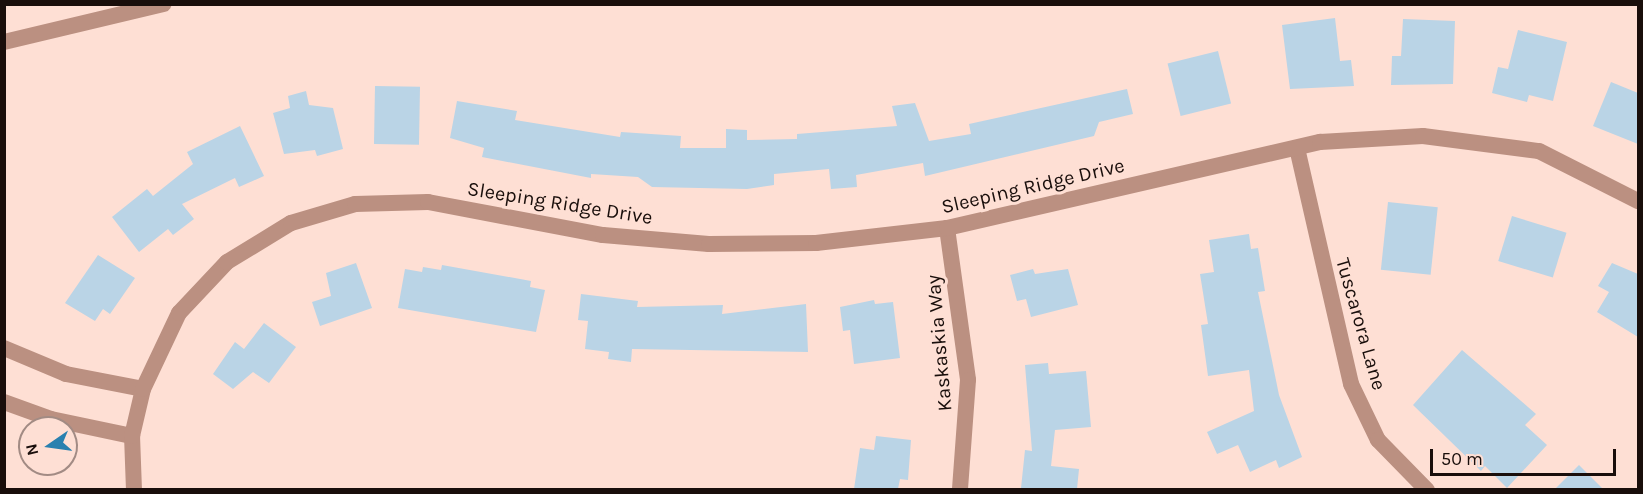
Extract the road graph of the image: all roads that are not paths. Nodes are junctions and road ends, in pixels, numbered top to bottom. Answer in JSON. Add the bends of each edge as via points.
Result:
{"nodes":[{"id":1,"x":164,"y":4,"type":"edge"},
{"id":2,"x":4,"y":42,"type":"edge"},
{"id":3,"x":1297,"y":147,"type":"junction"},
{"id":4,"x":1638,"y":201,"type":"edge"},
{"id":5,"x":947,"y":228,"type":"junction"},
{"id":6,"x":4,"y":348,"type":"edge"},
{"id":7,"x":143,"y":389,"type":"junction"},
{"id":8,"x":4,"y":402,"type":"edge"},
{"id":9,"x":132,"y":436,"type":"junction"},
{"id":10,"x":134,"y":489,"type":"edge"},
{"id":11,"x":960,"y":489,"type":"edge"},
{"id":12,"x":1427,"y":489,"type":"edge"}],
"edges":[{"from":1,"to":2,"type":"street"},
{"from":3,"to":4,"type":"street","name":"Sleeping Ridge Drive","via":[[1424,136],[1539,151]]},
{"from":3,"to":5,"type":"street","name":"Sleeping Ridge Drive"},
{"from":3,"to":12,"type":"street","name":"Tuscarora Lane","via":[[1351,384],[1378,440]]},
{"from":5,"to":7,"type":"street","name":"Sleeping Ridge Drive","via":[[816,243],[709,244],[603,235],[428,202],[355,204],[291,223],[227,262],[179,313]]},
{"from":5,"to":11,"type":"street","name":"Kaskaskia Way","via":[[968,380]]},
{"from":6,"to":7,"type":"street","via":[[66,374]]},
{"from":7,"to":9,"type":"street","name":"Sleeping Ridge Drive"},
{"from":8,"to":9,"type":"street","via":[[51,419]]},
{"from":9,"to":10,"type":"street","name":"Sleeping Ridge Drive"}]}
